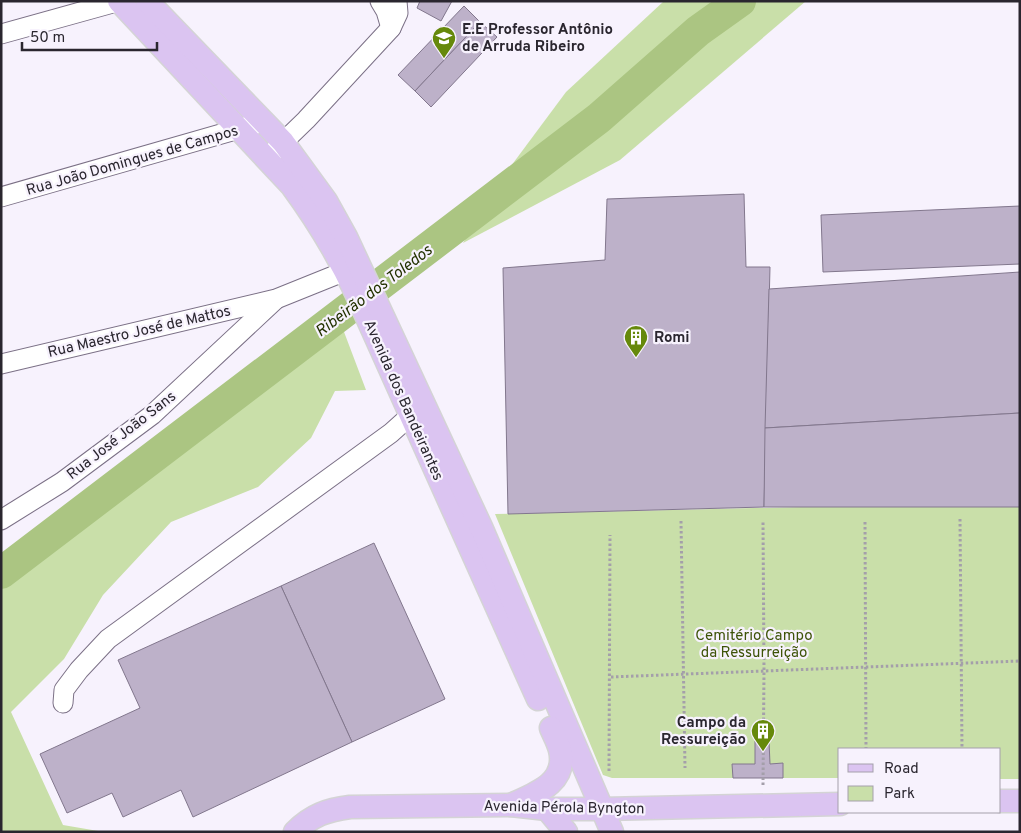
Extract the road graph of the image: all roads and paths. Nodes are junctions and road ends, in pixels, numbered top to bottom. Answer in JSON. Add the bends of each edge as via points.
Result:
{"nodes":[{"id":1,"x":119,"y":1,"type":"edge"},
{"id":2,"x":147,"y":1,"type":"edge"},
{"id":3,"x":380,"y":1,"type":"edge"},
{"id":4,"x":397,"y":1,"type":"edge"},
{"id":5,"x":391,"y":28,"type":"junction"},
{"id":6,"x":1,"y":34,"type":"edge"},
{"id":7,"x":263,"y":122,"type":"junction"},
{"id":8,"x":238,"y":129,"type":"junction"},
{"id":9,"x":283,"y":142,"type":"junction"},
{"id":10,"x":267,"y":158,"type":"junction"},
{"id":11,"x":1,"y":197,"type":"edge"},
{"id":12,"x":353,"y":268,"type":"junction"},
{"id":13,"x":276,"y":299,"type":"junction"},
{"id":14,"x":377,"y":320,"type":"junction"},
{"id":15,"x":1,"y":364,"type":"edge"},
{"id":16,"x":411,"y":415,"type":"junction"},
{"id":17,"x":960,"y":519,"type":"dead end"},
{"id":18,"x":1,"y":520,"type":"edge"},
{"id":19,"x":681,"y":521,"type":"dead end"},
{"id":20,"x":763,"y":522,"type":"dead end"},
{"id":21,"x":865,"y":522,"type":"dead end"},
{"id":22,"x":610,"y":535,"type":"dead end"},
{"id":23,"x":1020,"y":661,"type":"edge"},
{"id":24,"x":961,"y":664,"type":"junction"},
{"id":25,"x":865,"y":667,"type":"junction"},
{"id":26,"x":764,"y":671,"type":"junction"},
{"id":27,"x":683,"y":674,"type":"junction"},
{"id":28,"x":611,"y":677,"type":"junction"},
{"id":29,"x":63,"y":703,"type":"dead end"},
{"id":30,"x":866,"y":748,"type":"edge"},
{"id":31,"x":962,"y":748,"type":"edge"},
{"id":32,"x":685,"y":768,"type":"dead end"},
{"id":33,"x":609,"y":771,"type":"dead end"},
{"id":34,"x":763,"y":785,"type":"dead end"},
{"id":35,"x":1020,"y":800,"type":"edge"},
{"id":36,"x":1001,"y":801,"type":"edge"},
{"id":37,"x":838,"y":804,"type":"edge"},
{"id":38,"x":511,"y":805,"type":"junction"},
{"id":39,"x":547,"y":809,"type":"junction"},
{"id":40,"x":602,"y":809,"type":"junction"},
{"id":41,"x":296,"y":832,"type":"edge"},
{"id":42,"x":566,"y":832,"type":"edge"},
{"id":43,"x":612,"y":832,"type":"edge"}],
"edges":[{"from":1,"to":6,"type":"street"},
{"from":1,"to":8,"type":"main road","name":"Avenida dos Bandeirantes"},
{"from":2,"to":7,"type":"main road","name":"Avenida dos Bandeirantes"},
{"from":3,"to":5,"type":"street"},
{"from":4,"to":5,"type":"street","via":[[398,13]]},
{"from":5,"to":9,"type":"street"},
{"from":7,"to":8,"type":"street","name":"Rua João Domingues de Campos"},
{"from":7,"to":9,"type":"main road","name":"Avenida dos Bandeirantes"},
{"from":8,"to":10,"type":"main road","name":"Avenida dos Bandeirantes"},
{"from":8,"to":11,"type":"street","name":"Rua João Domingues de Campos"},
{"from":9,"to":10,"type":"street"},
{"from":9,"to":12,"type":"main road","name":"Avenida dos Bandeirantes","via":[[326,201]]},
{"from":10,"to":12,"type":"main road","name":"Avenida dos Bandeirantes"},
{"from":12,"to":13,"type":"street"},
{"from":12,"to":14,"type":"main road","name":"Avenida dos Bandeirantes"},
{"from":13,"to":15,"type":"street","name":"Rua Maestro José de Mattos"},
{"from":13,"to":18,"type":"street","name":"Rua José João Sans","via":[[152,415],[62,482]]},
{"from":14,"to":16,"type":"main road","name":"Avenida dos Bandeirantes"},
{"from":14,"to":40,"type":"main road","name":"Avenida dos Bandeirantes","via":[[481,527]]},
{"from":16,"to":29,"type":"street","via":[[391,433],[108,639],[64,690]]},
{"from":16,"to":38,"type":"main road","name":"Avenida dos Bandeirantes","via":[[560,748],[560,774],[538,792]]},
{"from":17,"to":24,"type":"path"},
{"from":19,"to":27,"type":"path"},
{"from":20,"to":26,"type":"path"},
{"from":21,"to":25,"type":"path"},
{"from":22,"to":28,"type":"path"},
{"from":23,"to":24,"type":"path"},
{"from":24,"to":25,"type":"path"},
{"from":24,"to":31,"type":"path"},
{"from":25,"to":26,"type":"path"},
{"from":25,"to":30,"type":"path"},
{"from":26,"to":27,"type":"path"},
{"from":26,"to":34,"type":"path"},
{"from":27,"to":28,"type":"path"},
{"from":27,"to":32,"type":"path"},
{"from":28,"to":33,"type":"path"},
{"from":35,"to":36,"type":"main road"},
{"from":37,"to":40,"type":"main road","name":"Avenida Pérola Byngton"},
{"from":38,"to":39,"type":"main road","name":"Avenida Pérola Byngton"},
{"from":38,"to":41,"type":"main road","name":"Avenida Pérola Byngton","via":[[350,807],[327,810],[304,823]]},
{"from":39,"to":40,"type":"main road","name":"Avenida Pérola Byngton"},
{"from":39,"to":42,"type":"main road"},
{"from":40,"to":43,"type":"main road","name":"Avenida dos Bandeirantes"}]}
